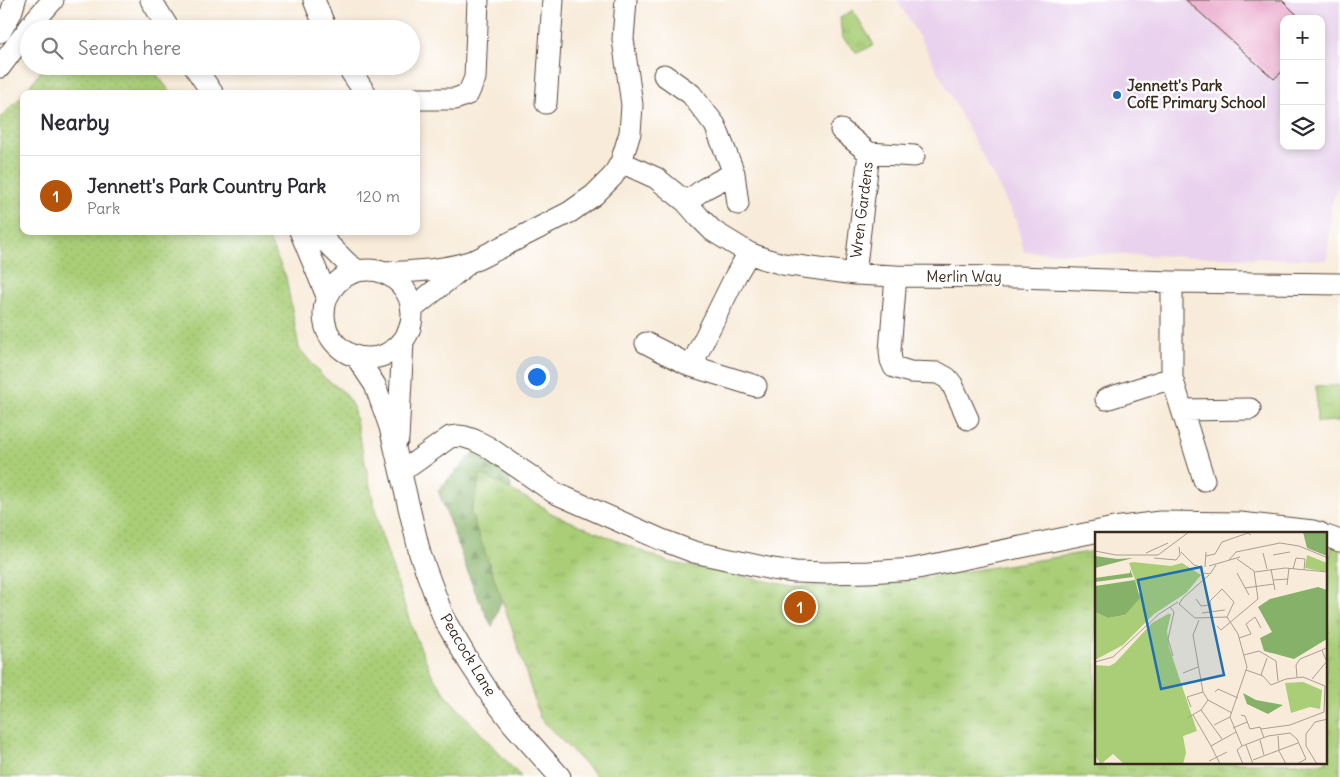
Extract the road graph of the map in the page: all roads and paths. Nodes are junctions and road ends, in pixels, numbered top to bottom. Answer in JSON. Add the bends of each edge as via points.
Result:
{"nodes":[{"id":1,"x":15,"y":0,"type":"edge"},
{"id":2,"x":53,"y":0,"type":"edge"},
{"id":3,"x":140,"y":0,"type":"edge"},
{"id":4,"x":314,"y":0,"type":"edge"},
{"id":5,"x":478,"y":0,"type":"edge"},
{"id":6,"x":553,"y":0,"type":"edge"},
{"id":7,"x":626,"y":0,"type":"edge"},
{"id":8,"x":160,"y":14,"type":"edge"},
{"id":9,"x":35,"y":20,"type":"edge"},
{"id":10,"x":322,"y":20,"type":"edge"},
{"id":11,"x":0,"y":32,"type":"edge"},
{"id":12,"x":20,"y":40,"type":"edge"},
{"id":13,"x":0,"y":67,"type":"edge"},
{"id":14,"x":200,"y":75,"type":"edge"},
{"id":15,"x":353,"y":75,"type":"edge"},
{"id":16,"x":664,"y":76,"type":"dead end"},
{"id":17,"x":210,"y":90,"type":"edge"},
{"id":18,"x":363,"y":90,"type":"edge"},
{"id":19,"x":420,"y":99,"type":"edge"},
{"id":20,"x":546,"y":103,"type":"dead end"},
{"id":21,"x":841,"y":130,"type":"dead end"},
{"id":22,"x":869,"y":153,"type":"junction"},
{"id":23,"x":914,"y":156,"type":"dead end"},
{"id":24,"x":621,"y":162,"type":"junction"},
{"id":25,"x":734,"y":174,"type":"junction"},
{"id":26,"x":686,"y":202,"type":"junction"},
{"id":27,"x":738,"y":204,"type":"dead end"},
{"id":28,"x":302,"y":235,"type":"edge"},
{"id":29,"x":319,"y":235,"type":"edge"},
{"id":30,"x":749,"y":253,"type":"junction"},
{"id":31,"x":469,"y":262,"type":"junction"},
{"id":32,"x":358,"y":270,"type":"junction"},
{"id":33,"x":385,"y":273,"type":"junction"},
{"id":34,"x":855,"y":274,"type":"junction"},
{"id":35,"x":896,"y":276,"type":"junction"},
{"id":36,"x":1172,"y":282,"type":"junction"},
{"id":37,"x":1340,"y":284,"type":"edge"},
{"id":38,"x":327,"y":296,"type":"junction"},
{"id":39,"x":412,"y":309,"type":"junction"},
{"id":40,"x":403,"y":341,"type":"junction"},
{"id":41,"x":646,"y":343,"type":"dead end"},
{"id":42,"x":357,"y":358,"type":"junction"},
{"id":43,"x":691,"y":366,"type":"junction"},
{"id":44,"x":1172,"y":378,"type":"junction"},
{"id":45,"x":756,"y":386,"type":"dead end"},
{"id":46,"x":1106,"y":399,"type":"dead end"},
{"id":47,"x":1250,"y":409,"type":"dead end"},
{"id":48,"x":1182,"y":410,"type":"junction"},
{"id":49,"x":968,"y":419,"type":"dead end"},
{"id":50,"x":399,"y":461,"type":"junction"},
{"id":51,"x":1204,"y":480,"type":"dead end"},
{"id":52,"x":1316,"y":532,"type":"edge"},
{"id":53,"x":1328,"y":537,"type":"edge"},
{"id":54,"x":1340,"y":541,"type":"edge"},
{"id":55,"x":560,"y":777,"type":"edge"}],
"edges":[{"from":1,"to":11,"type":"street"},
{"from":2,"to":9,"type":"street"},
{"from":3,"to":8,"type":"street"},
{"from":4,"to":10,"type":"street"},
{"from":5,"to":19,"type":"street","via":[[475,78],[468,94],[455,99]]},
{"from":6,"to":20,"type":"street"},
{"from":7,"to":24,"type":"street","via":[[623,39],[632,105],[630,133]]},
{"from":12,"to":13,"type":"street"},
{"from":14,"to":17,"type":"street"},
{"from":15,"to":18,"type":"street"},
{"from":16,"to":25,"type":"street","via":[[691,94],[715,125]]},
{"from":21,"to":22,"type":"street","name":"Wren Gardens"},
{"from":22,"to":23,"type":"street"},
{"from":22,"to":34,"type":"street","name":"Wren Gardens"},
{"from":24,"to":26,"type":"street","name":"Merlin Way","via":[[656,178]]},
{"from":24,"to":31,"type":"street","via":[[613,176],[594,195],[570,212]]},
{"from":25,"to":26,"type":"street"},
{"from":25,"to":27,"type":"street"},
{"from":26,"to":30,"type":"street","name":"Merlin Way","via":[[713,231]]},
{"from":28,"to":38,"type":"street"},
{"from":29,"to":32,"type":"street"},
{"from":30,"to":34,"type":"street","name":"Merlin Way","via":[[783,264]]},
{"from":30,"to":43,"type":"street"},
{"from":31,"to":33,"type":"street","via":[[425,271]]},
{"from":31,"to":39,"type":"street"},
{"from":32,"to":33,"type":"street"},
{"from":32,"to":38,"type":"street","via":[[335,284]]},
{"from":33,"to":39,"type":"street","via":[[403,287]]},
{"from":34,"to":35,"type":"street","name":"Merlin Way"},
{"from":35,"to":36,"type":"street","name":"Merlin Way"},
{"from":35,"to":49,"type":"street","via":[[890,352],[894,367],[910,372],[938,373],[947,378]]},
{"from":36,"to":37,"type":"street","name":"Merlin Way"},
{"from":36,"to":44,"type":"street"},
{"from":38,"to":42,"type":"street","via":[[324,321],[328,334],[335,344]]},
{"from":39,"to":40,"type":"street","via":[[409,331]]},
{"from":40,"to":42,"type":"street","via":[[382,356]]},
{"from":40,"to":50,"type":"street","name":"Peacock Lane"},
{"from":41,"to":43,"type":"street"},
{"from":42,"to":50,"type":"street","name":"Peacock Lane","via":[[375,385]]},
{"from":43,"to":45,"type":"street"},
{"from":44,"to":46,"type":"street"},
{"from":44,"to":48,"type":"street"},
{"from":47,"to":48,"type":"street"},
{"from":48,"to":51,"type":"street"},
{"from":50,"to":52,"type":"street","via":[[411,465],[450,437],[465,437],[488,447],[555,493],[662,540],[694,552],[795,572],[826,574],[913,569],[1114,528],[1160,522],[1240,523]]},
{"from":50,"to":55,"type":"street","name":"Peacock Lane","via":[[420,554],[444,619],[490,694]]},
{"from":53,"to":54,"type":"street"}]}
